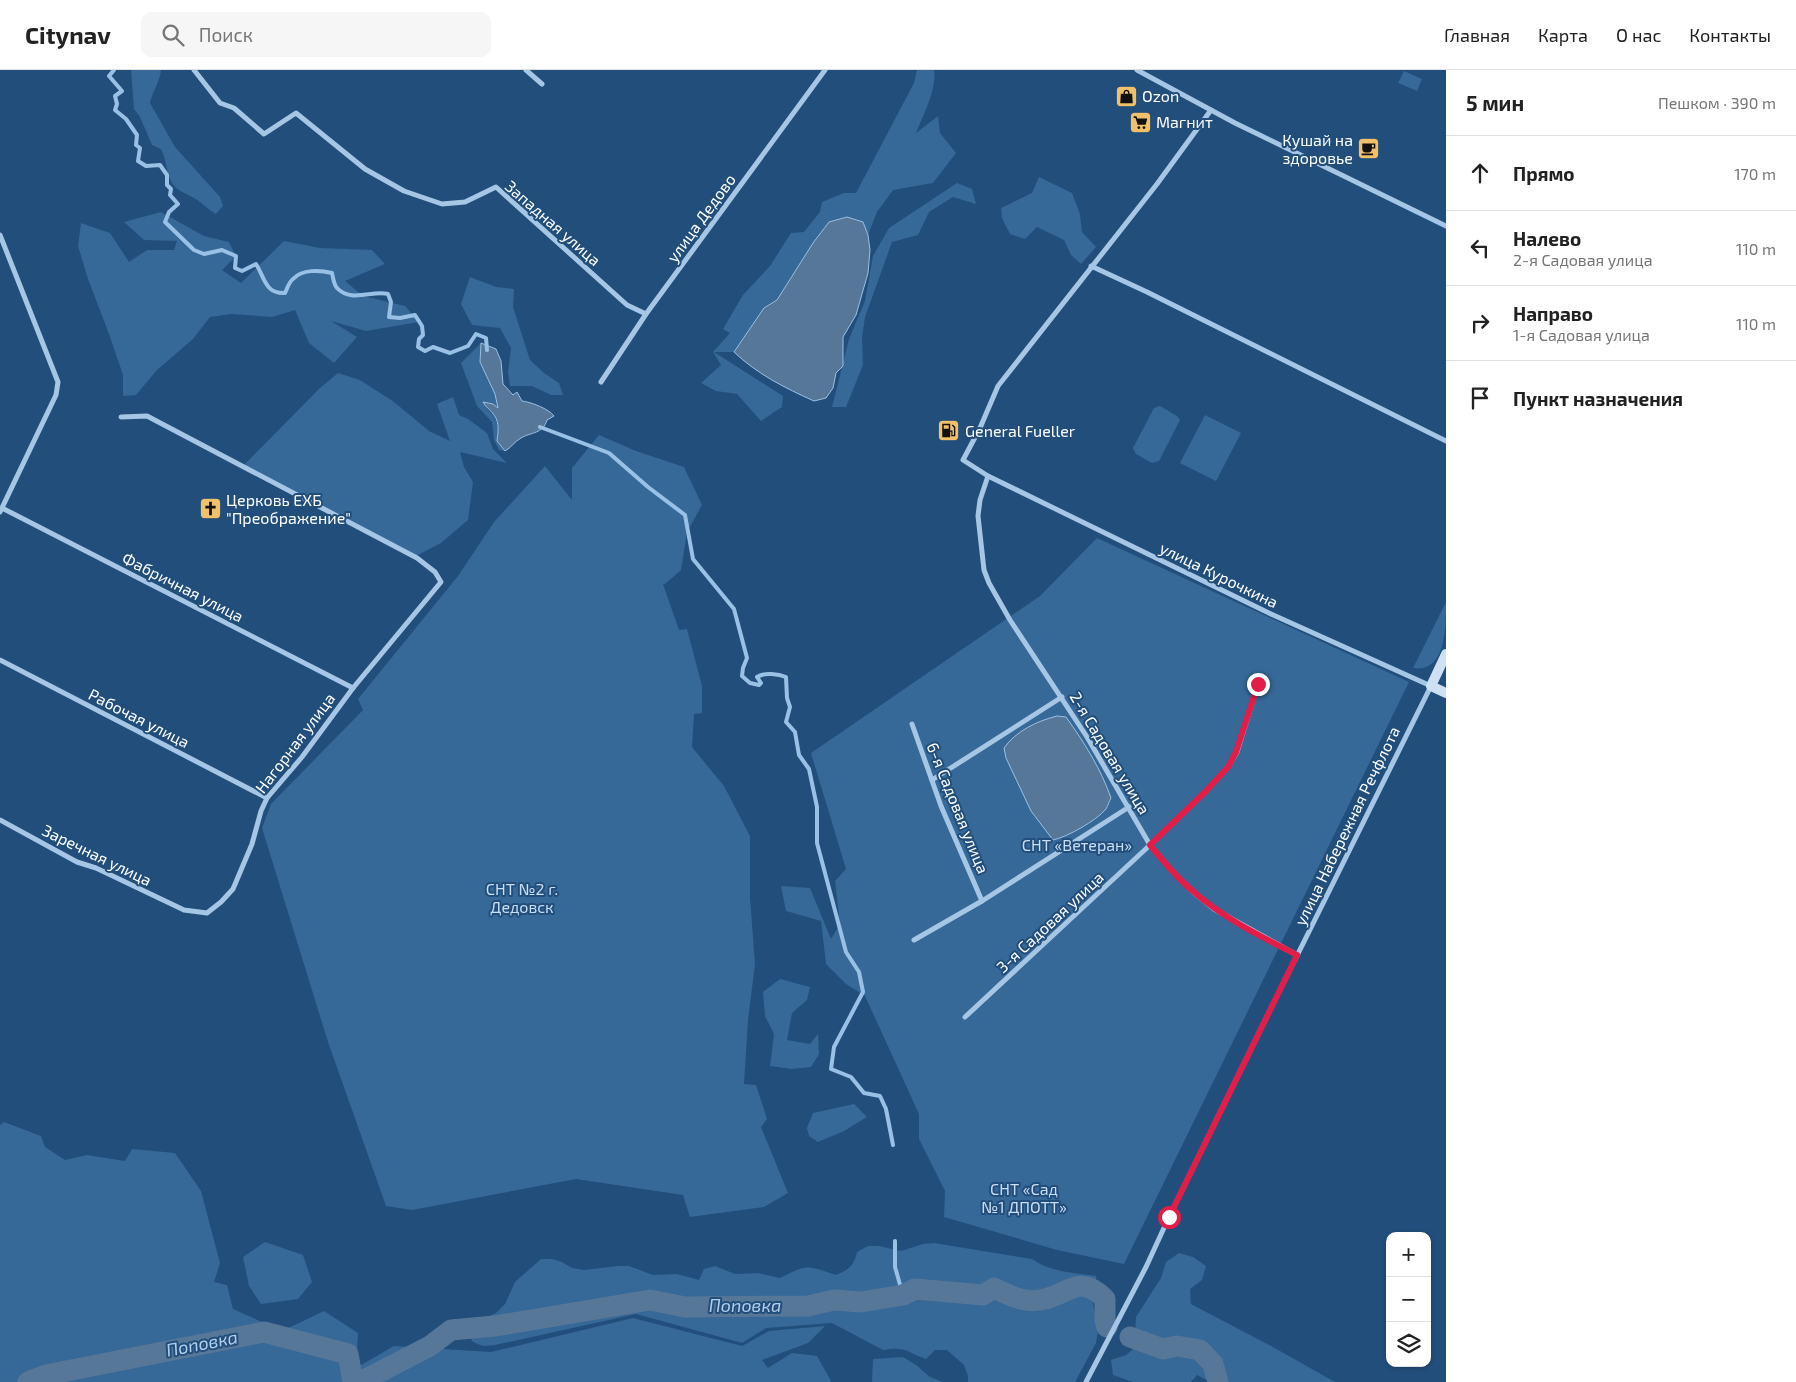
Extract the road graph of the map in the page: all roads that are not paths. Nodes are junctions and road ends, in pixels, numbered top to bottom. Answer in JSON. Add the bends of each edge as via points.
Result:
{"nodes":[{"id":1,"x":194,"y":70,"type":"edge"},
{"id":2,"x":526,"y":70,"type":"edge"},
{"id":3,"x":824,"y":70,"type":"edge"},
{"id":4,"x":1137,"y":70,"type":"edge"},
{"id":5,"x":542,"y":84,"type":"dead end"},
{"id":6,"x":1211,"y":110,"type":"junction"},
{"id":7,"x":1446,"y":226,"type":"edge"},
{"id":8,"x":0,"y":235,"type":"edge"},
{"id":9,"x":1091,"y":266,"type":"junction"},
{"id":10,"x":646,"y":314,"type":"junction"},
{"id":11,"x":600,"y":382,"type":"dead end"},
{"id":12,"x":121,"y":417,"type":"dead end"},
{"id":13,"x":1446,"y":441,"type":"edge"},
{"id":14,"x":988,"y":476,"type":"junction"},
{"id":15,"x":1,"y":510,"type":"edge"},
{"id":16,"x":1446,"y":654,"type":"edge"},
{"id":17,"x":0,"y":660,"type":"edge"},
{"id":18,"x":1258,"y":684,"type":"dead end"},
{"id":19,"x":1431,"y":686,"type":"junction"},
{"id":20,"x":353,"y":688,"type":"junction"},
{"id":21,"x":1446,"y":693,"type":"edge"},
{"id":22,"x":1062,"y":697,"type":"junction"},
{"id":23,"x":912,"y":724,"type":"dead end"},
{"id":24,"x":932,"y":780,"type":"junction"},
{"id":25,"x":267,"y":798,"type":"junction"},
{"id":26,"x":1129,"y":807,"type":"junction"},
{"id":27,"x":0,"y":820,"type":"edge"},
{"id":28,"x":1150,"y":845,"type":"junction"},
{"id":29,"x":982,"y":900,"type":"junction"},
{"id":30,"x":184,"y":910,"type":"joint"},
{"id":31,"x":914,"y":940,"type":"dead end"},
{"id":32,"x":1297,"y":955,"type":"junction"},
{"id":33,"x":965,"y":1017,"type":"dead end"},
{"id":34,"x":1086,"y":1382,"type":"edge"}],
"edges":[{"from":1,"to":10,"type":"street","name":"Западная улица","via":[[220,103],[234,108],[264,134],[296,113],[365,169],[404,191],[442,204],[465,202],[496,187],[628,305]]},
{"from":2,"to":5,"type":"street"},
{"from":3,"to":10,"type":"street","name":"улица Дедово"},
{"from":4,"to":6,"type":"street"},
{"from":6,"to":7,"type":"street"},
{"from":6,"to":9,"type":"street"},
{"from":8,"to":15,"type":"street","via":[[58,382],[56,395]]},
{"from":9,"to":13,"type":"street"},
{"from":9,"to":14,"type":"street","name":"улица Курочкина","via":[[998,386],[963,460]]},
{"from":10,"to":11,"type":"street","name":"улица Дедово"},
{"from":12,"to":20,"type":"street","name":"Нагорная улица","via":[[146,416],[417,558],[435,572],[441,582]]},
{"from":14,"to":19,"type":"street","name":"улица Курочкина","via":[[1271,614]]},
{"from":14,"to":22,"type":"street","name":"2-я Садовая улица","via":[[978,516],[984,570],[1010,620]]},
{"from":15,"to":20,"type":"street","name":"Фабричная улица"},
{"from":16,"to":19,"type":"street"},
{"from":17,"to":25,"type":"street","name":"Рабочая улица"},
{"from":18,"to":28,"type":"street","name":"3-я Садовая улица","via":[[1228,767]]},
{"from":19,"to":21,"type":"street"},
{"from":19,"to":32,"type":"street","name":"улица Набережная Речфлота"},
{"from":20,"to":25,"type":"street","name":"Нагорная улица"},
{"from":22,"to":24,"type":"street"},
{"from":22,"to":26,"type":"street","name":"2-я Садовая улица"},
{"from":23,"to":24,"type":"street","name":"6-я Садовая улица"},
{"from":24,"to":29,"type":"street","name":"6-я Садовая улица"},
{"from":25,"to":30,"type":"street","name":"Нагорная улица","via":[[252,844],[232,889],[207,913]]},
{"from":26,"to":28,"type":"street","name":"2-я Садовая улица"},
{"from":26,"to":29,"type":"street"},
{"from":27,"to":30,"type":"street","name":"Заречная улица","via":[[78,862]]},
{"from":28,"to":32,"type":"street","name":"2-я Садовая улица","via":[[1187,886],[1214,909]]},
{"from":28,"to":33,"type":"street","name":"3-я Садовая улица"},
{"from":29,"to":31,"type":"street"},
{"from":32,"to":34,"type":"street","name":"улица Набережная Речфлота","via":[[1146,1267]]}]}
